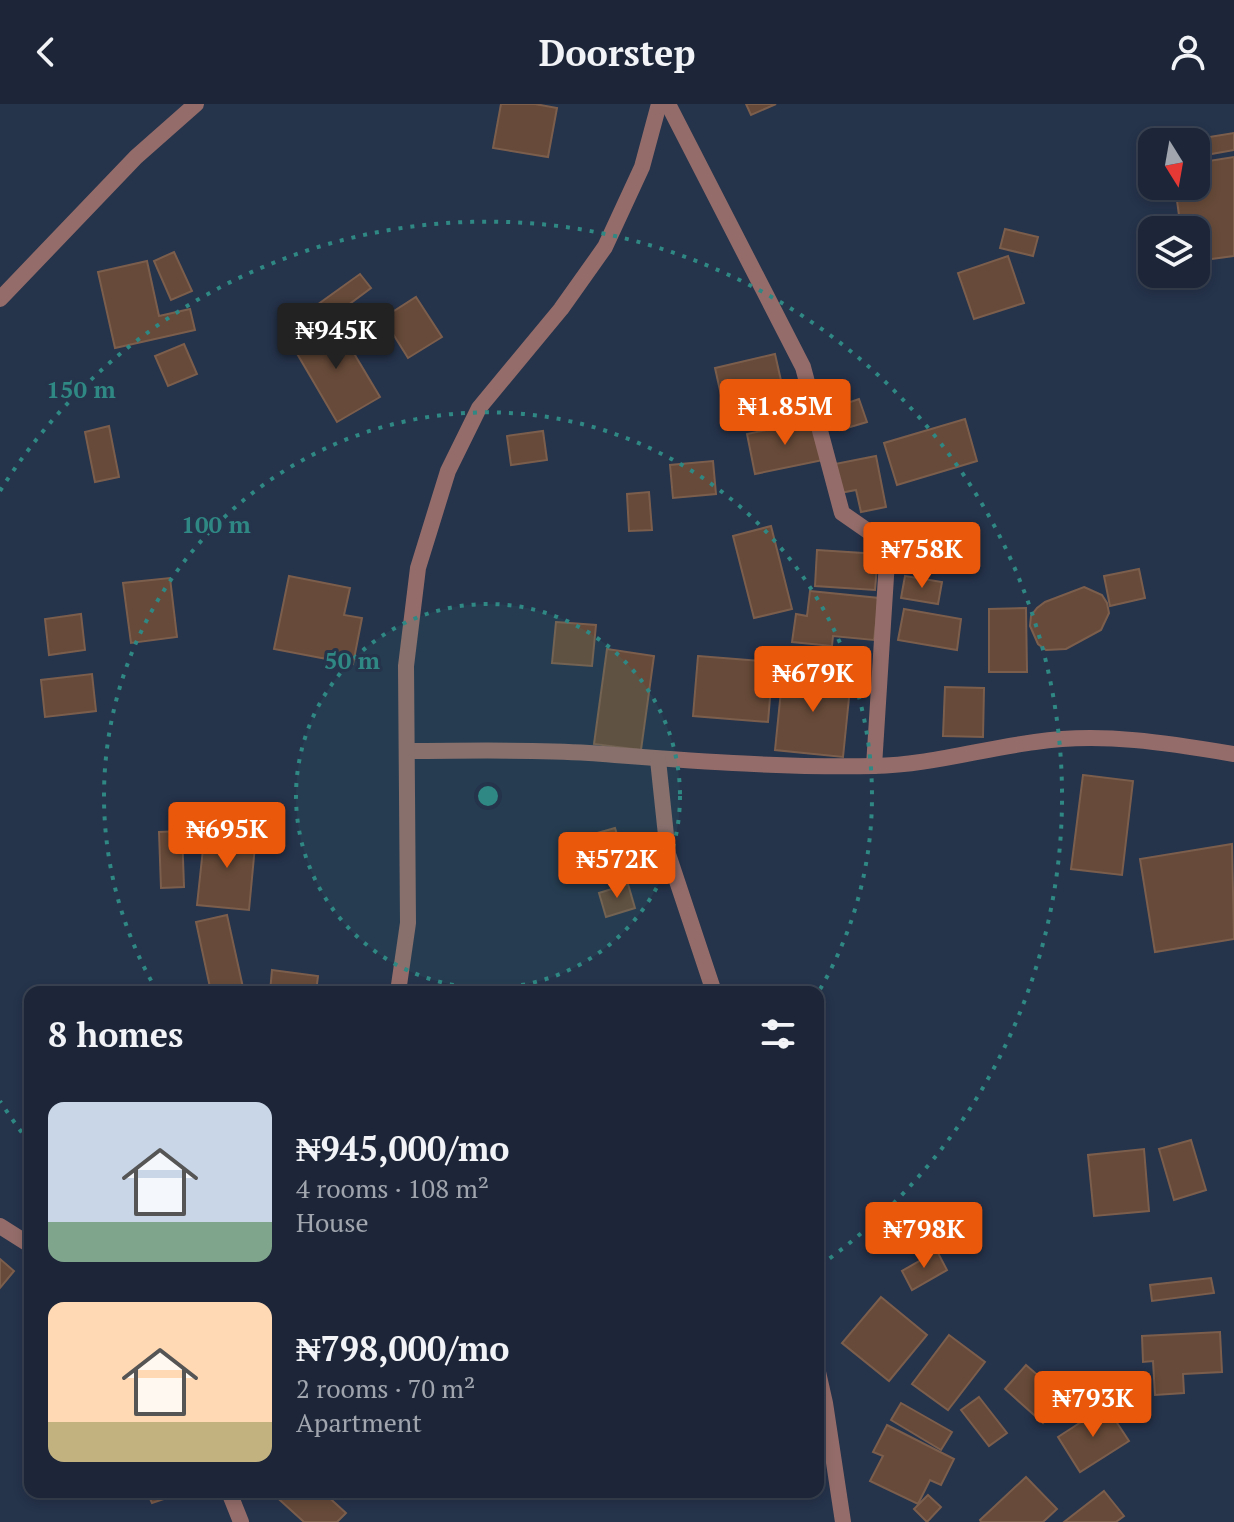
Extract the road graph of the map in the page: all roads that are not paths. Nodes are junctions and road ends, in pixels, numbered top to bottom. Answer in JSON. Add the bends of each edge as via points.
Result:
{"nodes":[{"id":1,"x":196,"y":104,"type":"edge"},
{"id":2,"x":659,"y":104,"type":"edge"},
{"id":3,"x":668,"y":104,"type":"edge"},
{"id":4,"x":0,"y":299,"type":"edge"},
{"id":5,"x":407,"y":751,"type":"junction"},
{"id":6,"x":1234,"y":754,"type":"edge"},
{"id":7,"x":658,"y":760,"type":"junction"},
{"id":8,"x":874,"y":766,"type":"junction"},
{"id":9,"x":399,"y":986,"type":"edge"},
{"id":10,"x":712,"y":986,"type":"edge"},
{"id":11,"x":0,"y":1226,"type":"edge"},
{"id":12,"x":24,"y":1241,"type":"edge"},
{"id":13,"x":824,"y":1399,"type":"edge"},
{"id":14,"x":231,"y":1498,"type":"edge"},
{"id":15,"x":241,"y":1522,"type":"edge"},
{"id":16,"x":843,"y":1522,"type":"edge"}],
"edges":[{"from":1,"to":4,"type":"street","via":[[136,157]]},
{"from":2,"to":5,"type":"street","via":[[642,167],[605,247],[479,408],[448,471],[418,568],[406,666]]},
{"from":3,"to":8,"type":"street","via":[[803,367],[842,513],[888,545]]},
{"from":5,"to":7,"type":"street","via":[[587,753]]},
{"from":5,"to":9,"type":"street","via":[[408,923]]},
{"from":6,"to":8,"type":"street","via":[[1137,739],[1090,738]]},
{"from":7,"to":8,"type":"street"},
{"from":7,"to":10,"type":"street","via":[[668,854]]},
{"from":11,"to":12,"type":"street"},
{"from":13,"to":16,"type":"street"},
{"from":14,"to":15,"type":"street"}]}
